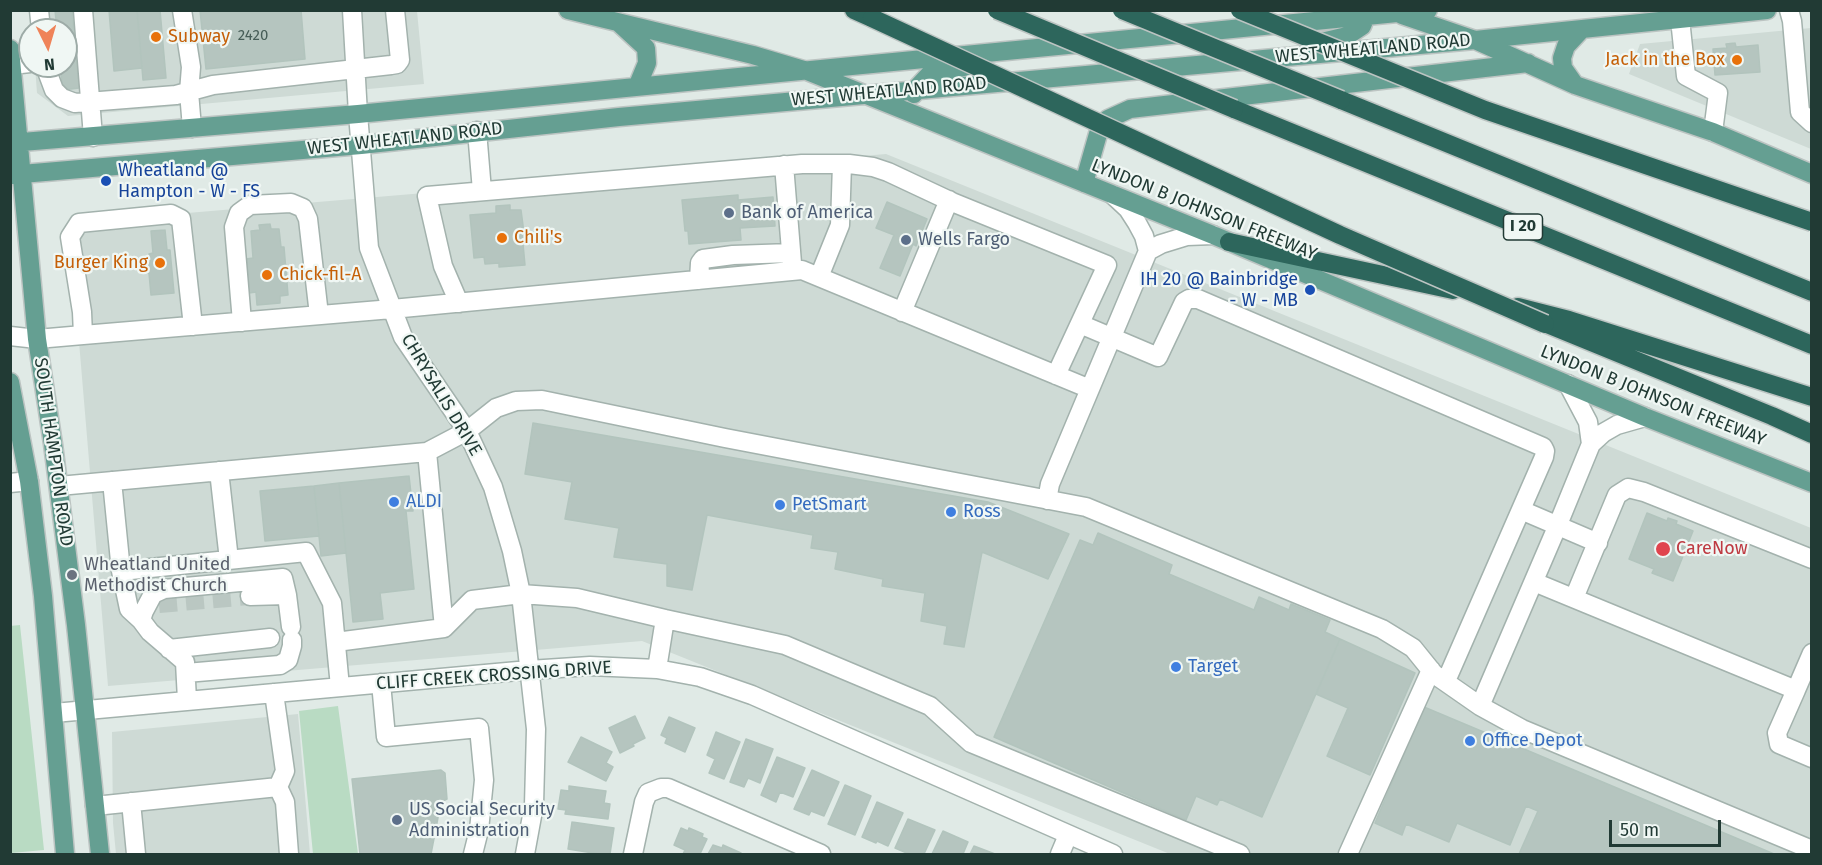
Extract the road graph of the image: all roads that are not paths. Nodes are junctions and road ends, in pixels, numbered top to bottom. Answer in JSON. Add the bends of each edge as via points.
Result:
{"nodes":[{"id":1,"x":83,"y":10,"type":"edge"},
{"id":2,"x":182,"y":10,"type":"edge"},
{"id":3,"x":394,"y":10,"type":"edge"},
{"id":4,"x":568,"y":10,"type":"edge"},
{"id":5,"x":854,"y":10,"type":"edge"},
{"id":6,"x":997,"y":10,"type":"edge"},
{"id":7,"x":1122,"y":10,"type":"edge"},
{"id":8,"x":1240,"y":10,"type":"edge"},
{"id":9,"x":1428,"y":10,"type":"edge"},
{"id":10,"x":1767,"y":10,"type":"edge"},
{"id":11,"x":1789,"y":10,"type":"edge"},
{"id":12,"x":353,"y":12,"type":"edge"},
{"id":13,"x":1394,"y":12,"type":"edge"},
{"id":14,"x":1366,"y":13,"type":"edge"},
{"id":15,"x":1680,"y":19,"type":"junction"},
{"id":16,"x":617,"y":22,"type":"junction"},
{"id":17,"x":1581,"y":30,"type":"junction"},
{"id":18,"x":1475,"y":40,"type":"junction"},
{"id":19,"x":1004,"y":51,"type":"junction"},
{"id":20,"x":1803,"y":52,"type":"edge"},
{"id":21,"x":1300,"y":55,"type":"junction"},
{"id":22,"x":17,"y":59,"type":"edge"},
{"id":23,"x":1528,"y":63,"type":"junction"},
{"id":24,"x":356,"y":69,"type":"junction"},
{"id":25,"x":807,"y":71,"type":"junction"},
{"id":26,"x":50,"y":78,"type":"edge"},
{"id":27,"x":1575,"y":85,"type":"junction"},
{"id":28,"x":637,"y":87,"type":"junction"},
{"id":29,"x":915,"y":90,"type":"junction"},
{"id":30,"x":189,"y":92,"type":"junction"},
{"id":31,"x":865,"y":94,"type":"junction"},
{"id":32,"x":90,"y":102,"type":"junction"},
{"id":33,"x":910,"y":113,"type":"junction"},
{"id":34,"x":358,"y":114,"type":"junction"},
{"id":35,"x":1812,"y":123,"type":"edge"},
{"id":36,"x":192,"y":128,"type":"junction"},
{"id":37,"x":477,"y":132,"type":"junction"},
{"id":38,"x":1713,"y":132,"type":"junction"},
{"id":39,"x":93,"y":137,"type":"junction"},
{"id":40,"x":14,"y":143,"type":"edge"},
{"id":41,"x":361,"y":145,"type":"junction"},
{"id":42,"x":842,"y":164,"type":"junction"},
{"id":43,"x":784,"y":165,"type":"junction"},
{"id":44,"x":1812,"y":174,"type":"edge"},
{"id":45,"x":16,"y":175,"type":"edge"},
{"id":46,"x":1084,"y":183,"type":"junction"},
{"id":47,"x":482,"y":191,"type":"junction"},
{"id":48,"x":1113,"y":195,"type":"junction"},
{"id":49,"x":949,"y":200,"type":"junction"},
{"id":50,"x":1812,"y":222,"type":"edge"},
{"id":51,"x":1221,"y":238,"type":"junction"},
{"id":52,"x":1148,"y":251,"type":"junction"},
{"id":53,"x":792,"y":262,"type":"junction"},
{"id":54,"x":819,"y":277,"type":"junction"},
{"id":55,"x":1812,"y":292,"type":"edge"},
{"id":56,"x":459,"y":303,"type":"junction"},
{"id":57,"x":392,"y":309,"type":"junction"},
{"id":58,"x":902,"y":312,"type":"junction"},
{"id":59,"x":319,"y":315,"type":"junction"},
{"id":60,"x":242,"y":322,"type":"junction"},
{"id":61,"x":1080,"y":324,"type":"junction"},
{"id":62,"x":193,"y":326,"type":"junction"},
{"id":63,"x":83,"y":335,"type":"junction"},
{"id":64,"x":10,"y":336,"type":"edge"},
{"id":65,"x":1112,"y":338,"type":"junction"},
{"id":66,"x":37,"y":339,"type":"junction"},
{"id":67,"x":1812,"y":345,"type":"edge"},
{"id":68,"x":1056,"y":375,"type":"junction"},
{"id":69,"x":10,"y":382,"type":"edge"},
{"id":70,"x":1568,"y":384,"type":"junction"},
{"id":71,"x":1090,"y":389,"type":"junction"},
{"id":72,"x":1812,"y":398,"type":"edge"},
{"id":73,"x":1645,"y":417,"type":"junction"},
{"id":74,"x":467,"y":431,"type":"junction"},
{"id":75,"x":1812,"y":434,"type":"edge"},
{"id":76,"x":1591,"y":444,"type":"junction"},
{"id":77,"x":427,"y":452,"type":"junction"},
{"id":78,"x":219,"y":471,"type":"junction"},
{"id":79,"x":112,"y":481,"type":"junction"},
{"id":80,"x":20,"y":482,"type":"edge"},
{"id":81,"x":1812,"y":483,"type":"edge"},
{"id":82,"x":59,"y":486,"type":"junction"},
{"id":83,"x":1047,"y":500,"type":"junction"},
{"id":84,"x":1521,"y":510,"type":"junction"},
{"id":85,"x":1557,"y":527,"type":"junction"},
{"id":86,"x":1598,"y":543,"type":"junction"},
{"id":87,"x":229,"y":560,"type":"junction"},
{"id":88,"x":1812,"y":560,"type":"edge"},
{"id":89,"x":121,"y":571,"type":"junction"},
{"id":90,"x":1534,"y":582,"type":"junction"},
{"id":91,"x":521,"y":594,"type":"junction"},
{"id":92,"x":287,"y":595,"type":"junction"},
{"id":93,"x":250,"y":596,"type":"tunnel mouth"},
{"id":94,"x":1574,"y":598,"type":"junction"},
{"id":95,"x":149,"y":610,"type":"junction"},
{"id":96,"x":665,"y":619,"type":"junction"},
{"id":97,"x":444,"y":628,"type":"junction"},
{"id":98,"x":270,"y":638,"type":"dead end"},
{"id":99,"x":336,"y":642,"type":"junction"},
{"id":100,"x":169,"y":649,"type":"junction"},
{"id":101,"x":1812,"y":654,"type":"edge"},
{"id":102,"x":657,"y":669,"type":"junction"},
{"id":103,"x":530,"y":670,"type":"junction"},
{"id":104,"x":186,"y":673,"type":"junction"},
{"id":105,"x":1439,"y":676,"type":"junction"},
{"id":106,"x":381,"y":683,"type":"junction"},
{"id":107,"x":340,"y":687,"type":"junction"},
{"id":108,"x":1796,"y":690,"type":"junction"},
{"id":109,"x":274,"y":693,"type":"junction"},
{"id":110,"x":187,"y":700,"type":"junction"},
{"id":111,"x":1480,"y":706,"type":"junction"},
{"id":112,"x":84,"y":710,"type":"junction"},
{"id":113,"x":54,"y":713,"type":"junction"},
{"id":114,"x":1812,"y":758,"type":"edge"},
{"id":115,"x":278,"y":787,"type":"junction"},
{"id":116,"x":131,"y":802,"type":"junction"},
{"id":117,"x":95,"y":806,"type":"junction"},
{"id":118,"x":1068,"y":835,"type":"junction"},
{"id":119,"x":1812,"y":850,"type":"edge"},
{"id":120,"x":64,"y":855,"type":"edge"},
{"id":121,"x":100,"y":855,"type":"edge"},
{"id":122,"x":136,"y":855,"type":"edge"},
{"id":123,"x":289,"y":855,"type":"edge"},
{"id":124,"x":472,"y":855,"type":"edge"},
{"id":125,"x":525,"y":855,"type":"edge"},
{"id":126,"x":633,"y":855,"type":"edge"},
{"id":127,"x":821,"y":855,"type":"edge"},
{"id":128,"x":1060,"y":855,"type":"edge"},
{"id":129,"x":1113,"y":855,"type":"edge"},
{"id":130,"x":1240,"y":855,"type":"edge"},
{"id":131,"x":1347,"y":855,"type":"edge"}],
"edges":[{"from":1,"to":32,"type":"street"},
{"from":2,"to":30,"type":"street","via":[[191,67]]},
{"from":3,"to":24,"type":"street","via":[[400,60],[397,64]]},
{"from":4,"to":16,"type":"main road","name":"LYNDON B JOHNSON FREEWAY"},
{"from":5,"to":75,"type":"highway","bridge":true,"via":[[1340,235]]},
{"from":6,"to":67,"type":"highway","number":"I 20","bridge":true},
{"from":7,"to":55,"type":"highway","bridge":true},
{"from":8,"to":50,"type":"highway","bridge":true,"via":[[1485,110]]},
{"from":9,"to":13,"type":"main road","name":"WEST WHEATLAND ROAD"},
{"from":10,"to":15,"type":"main road","name":"WEST WHEATLAND ROAD"},
{"from":11,"to":20,"type":"street"},
{"from":12,"to":24,"type":"street","name":"CHRYSALIS DRIVE"},
{"from":13,"to":14,"type":"main road","name":"WEST WHEATLAND ROAD"},
{"from":13,"to":18,"type":"main road"},
{"from":14,"to":19,"type":"main road","name":"WEST WHEATLAND ROAD"},
{"from":14,"to":21,"type":"main road","via":[[1362,26],[1347,36],[1314,43]]},
{"from":15,"to":17,"type":"main road","name":"WEST WHEATLAND ROAD"},
{"from":15,"to":38,"type":"street","via":[[1686,76],[1718,93]]},
{"from":16,"to":25,"type":"main road","name":"LYNDON B JOHNSON FREEWAY"},
{"from":16,"to":28,"type":"main road","via":[[646,48],[647,63]]},
{"from":17,"to":18,"type":"main road","name":"WEST WHEATLAND ROAD"},
{"from":17,"to":27,"type":"main road","via":[[1566,46],[1562,57],[1563,68]]},
{"from":18,"to":21,"type":"main road","name":"WEST WHEATLAND ROAD"},
{"from":18,"to":23,"type":"main road"},
{"from":19,"to":25,"type":"main road","name":"WEST WHEATLAND ROAD"},
{"from":19,"to":29,"type":"main road","via":[[979,63],[929,75]]},
{"from":20,"to":35,"type":"street","via":[[1800,112]]},
{"from":21,"to":29,"type":"main road","name":"WEST WHEATLAND ROAD"},
{"from":22,"to":40,"type":"main road","name":"SOUTH HAMPTON ROAD"},
{"from":23,"to":27,"type":"main road"},
{"from":23,"to":46,"type":"main road","via":[[1130,109],[1108,119],[1098,134]]},
{"from":24,"to":30,"type":"street","via":[[213,85]]},
{"from":24,"to":34,"type":"street","name":"CHRYSALIS DRIVE"},
{"from":25,"to":28,"type":"main road","name":"WEST WHEATLAND ROAD"},
{"from":25,"to":31,"type":"main road","name":"LYNDON B JOHNSON FREEWAY"},
{"from":26,"to":32,"type":"street","via":[[62,98],[75,103]]},
{"from":27,"to":38,"type":"main road"},
{"from":28,"to":34,"type":"main road","name":"WEST WHEATLAND ROAD"},
{"from":29,"to":31,"type":"main road","name":"WEST WHEATLAND ROAD"},
{"from":29,"to":33,"type":"main road"},
{"from":30,"to":32,"type":"street"},
{"from":30,"to":36,"type":"street"},
{"from":31,"to":33,"type":"main road","name":"LYNDON B JOHNSON FREEWAY"},
{"from":31,"to":37,"type":"main road","name":"WEST WHEATLAND ROAD"},
{"from":32,"to":39,"type":"street"},
{"from":33,"to":46,"type":"main road","name":"LYNDON B JOHNSON FREEWAY"},
{"from":34,"to":36,"type":"main road","name":"WEST WHEATLAND ROAD"},
{"from":34,"to":41,"type":"street","name":"CHRYSALIS DRIVE"},
{"from":36,"to":39,"type":"main road","name":"WEST WHEATLAND ROAD"},
{"from":37,"to":41,"type":"main road","name":"WEST WHEATLAND ROAD"},
{"from":37,"to":47,"type":"street"},
{"from":38,"to":44,"type":"main road"},
{"from":39,"to":40,"type":"main road","name":"WEST WHEATLAND ROAD"},
{"from":40,"to":45,"type":"main road","name":"SOUTH HAMPTON ROAD"},
{"from":41,"to":45,"type":"main road","name":"WEST WHEATLAND ROAD"},
{"from":41,"to":57,"type":"street","name":"CHRYSALIS DRIVE","via":[[369,248]]},
{"from":42,"to":43,"type":"street"},
{"from":42,"to":49,"type":"street","via":[[881,170]]},
{"from":42,"to":54,"type":"street","via":[[840,225]]},
{"from":43,"to":47,"type":"street"},
{"from":43,"to":53,"type":"street"},
{"from":45,"to":66,"type":"main road","name":"SOUTH HAMPTON ROAD"},
{"from":46,"to":48,"type":"main road","name":"LYNDON B JOHNSON FREEWAY"},
{"from":47,"to":56,"type":"street","via":[[427,196],[443,266]]},
{"from":48,"to":51,"type":"main road","name":"LYNDON B JOHNSON FREEWAY"},
{"from":48,"to":52,"type":"street","via":[[1137,223]]},
{"from":49,"to":58,"type":"street"},
{"from":49,"to":61,"type":"street","via":[[1107,265]]},
{"from":51,"to":52,"type":"street","via":[[1187,236]]},
{"from":51,"to":70,"type":"main road","name":"LYNDON B JOHNSON FREEWAY"},
{"from":51,"to":72,"type":"highway","via":[[1569,320]]},
{"from":52,"to":65,"type":"street"},
{"from":53,"to":54,"type":"street"},
{"from":53,"to":56,"type":"street","via":[[699,280]]},
{"from":54,"to":58,"type":"street"},
{"from":56,"to":57,"type":"street"},
{"from":57,"to":59,"type":"street"},
{"from":57,"to":74,"type":"street","name":"CHRYSALIS DRIVE","via":[[403,337]]},
{"from":58,"to":68,"type":"street"},
{"from":59,"to":60,"type":"street"},
{"from":59,"to":60,"type":"street","via":[[308,219],[303,208],[291,203],[250,205],[239,213],[234,227]]},
{"from":60,"to":62,"type":"street"},
{"from":61,"to":65,"type":"street"},
{"from":61,"to":68,"type":"street"},
{"from":62,"to":63,"type":"street"},
{"from":62,"to":63,"type":"street","via":[[181,219],[171,214],[79,223],[70,237]]},
{"from":63,"to":66,"type":"street"},
{"from":64,"to":66,"type":"street"},
{"from":65,"to":71,"type":"street"},
{"from":65,"to":84,"type":"street","via":[[1158,357],[1184,302],[1198,299],[1543,447],[1544,457]]},
{"from":66,"to":82,"type":"main road","name":"SOUTH HAMPTON ROAD"},
{"from":68,"to":71,"type":"street"},
{"from":69,"to":80,"type":"main road","name":"SOUTH HAMPTON ROAD"},
{"from":70,"to":73,"type":"main road","name":"LYNDON B JOHNSON FREEWAY"},
{"from":70,"to":76,"type":"street","via":[[1588,422]]},
{"from":71,"to":83,"type":"street"},
{"from":73,"to":76,"type":"street","via":[[1617,424]]},
{"from":73,"to":81,"type":"main road","name":"LYNDON B JOHNSON FREEWAY"},
{"from":74,"to":77,"type":"street"},
{"from":74,"to":83,"type":"street","via":[[496,408],[516,401],[542,400]]},
{"from":74,"to":91,"type":"street","name":"CHRYSALIS DRIVE","via":[[493,487]]},
{"from":76,"to":85,"type":"street"},
{"from":77,"to":78,"type":"street"},
{"from":77,"to":97,"type":"street"},
{"from":78,"to":79,"type":"street"},
{"from":78,"to":87,"type":"street"},
{"from":79,"to":82,"type":"street"},
{"from":79,"to":89,"type":"street"},
{"from":80,"to":113,"type":"main road","name":"SOUTH HAMPTON ROAD","via":[[43,596]]},
{"from":82,"to":112,"type":"main road","name":"SOUTH HAMPTON ROAD"},
{"from":83,"to":105,"type":"street","via":[[1086,507],[1382,629],[1413,648]]},
{"from":84,"to":85,"type":"street"},
{"from":84,"to":105,"type":"street"},
{"from":85,"to":86,"type":"street"},
{"from":85,"to":90,"type":"street"},
{"from":86,"to":88,"type":"street","via":[[1617,495],[1628,488]]},
{"from":86,"to":94,"type":"street"},
{"from":87,"to":89,"type":"street"},
{"from":87,"to":99,"type":"street","via":[[306,552],[332,603]]},
{"from":89,"to":95,"type":"street","via":[[129,609],[135,616]]},
{"from":90,"to":94,"type":"street"},
{"from":90,"to":111,"type":"street"},
{"from":91,"to":96,"type":"street","via":[[578,598]]},
{"from":91,"to":97,"type":"street","via":[[472,600]]},
{"from":91,"to":103,"type":"street","name":"CHRYSALIS DRIVE"},
{"from":92,"to":93,"type":"street"},
{"from":92,"to":95,"type":"street","via":[[283,578],[164,589],[153,594]]},
{"from":92,"to":104,"type":"street","via":[[292,646],[288,660]]},
{"from":94,"to":108,"type":"street"},
{"from":95,"to":100,"type":"street","via":[[150,632]]},
{"from":96,"to":102,"type":"street"},
{"from":96,"to":130,"type":"street","via":[[784,645],[930,706],[971,743]]},
{"from":97,"to":99,"type":"street"},
{"from":98,"to":100,"type":"street"},
{"from":99,"to":107,"type":"street"},
{"from":100,"to":104,"type":"street","via":[[185,662]]},
{"from":101,"to":108,"type":"street"},
{"from":102,"to":103,"type":"street","name":"CLIFF CREEK CROSSING DRIVE","via":[[590,666]]},
{"from":102,"to":118,"type":"street","name":"CLIFF CREEK CROSSING DRIVE","via":[[700,677],[752,695]]},
{"from":103,"to":106,"type":"street","name":"CLIFF CREEK CROSSING DRIVE"},
{"from":103,"to":125,"type":"street","name":"CHRYSALIS DRIVE","via":[[536,765]]},
{"from":104,"to":110,"type":"street"},
{"from":105,"to":111,"type":"street"},
{"from":105,"to":131,"type":"street"},
{"from":106,"to":107,"type":"street","name":"CLIFF CREEK CROSSING DRIVE"},
{"from":106,"to":124,"type":"street","via":[[386,737],[479,728],[484,780]]},
{"from":107,"to":109,"type":"street","name":"CLIFF CREEK CROSSING DRIVE"},
{"from":108,"to":114,"type":"street","via":[[1777,733],[1779,744]]},
{"from":109,"to":110,"type":"street","name":"CLIFF CREEK CROSSING DRIVE"},
{"from":109,"to":115,"type":"street","via":[[285,771]]},
{"from":110,"to":112,"type":"street","name":"CLIFF CREEK CROSSING DRIVE"},
{"from":111,"to":119,"type":"street","via":[[1522,729]]},
{"from":112,"to":113,"type":"street","name":"CLIFF CREEK CROSSING DRIVE"},
{"from":112,"to":117,"type":"main road","name":"SOUTH HAMPTON ROAD"},
{"from":113,"to":120,"type":"main road","name":"SOUTH HAMPTON ROAD"},
{"from":115,"to":116,"type":"street"},
{"from":115,"to":123,"type":"street","via":[[285,802]]},
{"from":116,"to":117,"type":"street"},
{"from":116,"to":122,"type":"street"},
{"from":117,"to":121,"type":"main road","name":"SOUTH HAMPTON ROAD"},
{"from":118,"to":128,"type":"street"},
{"from":118,"to":129,"type":"street","name":"CLIFF CREEK CROSSING DRIVE"},
{"from":126,"to":127,"type":"street","via":[[644,802],[648,793],[661,788]]}]}
